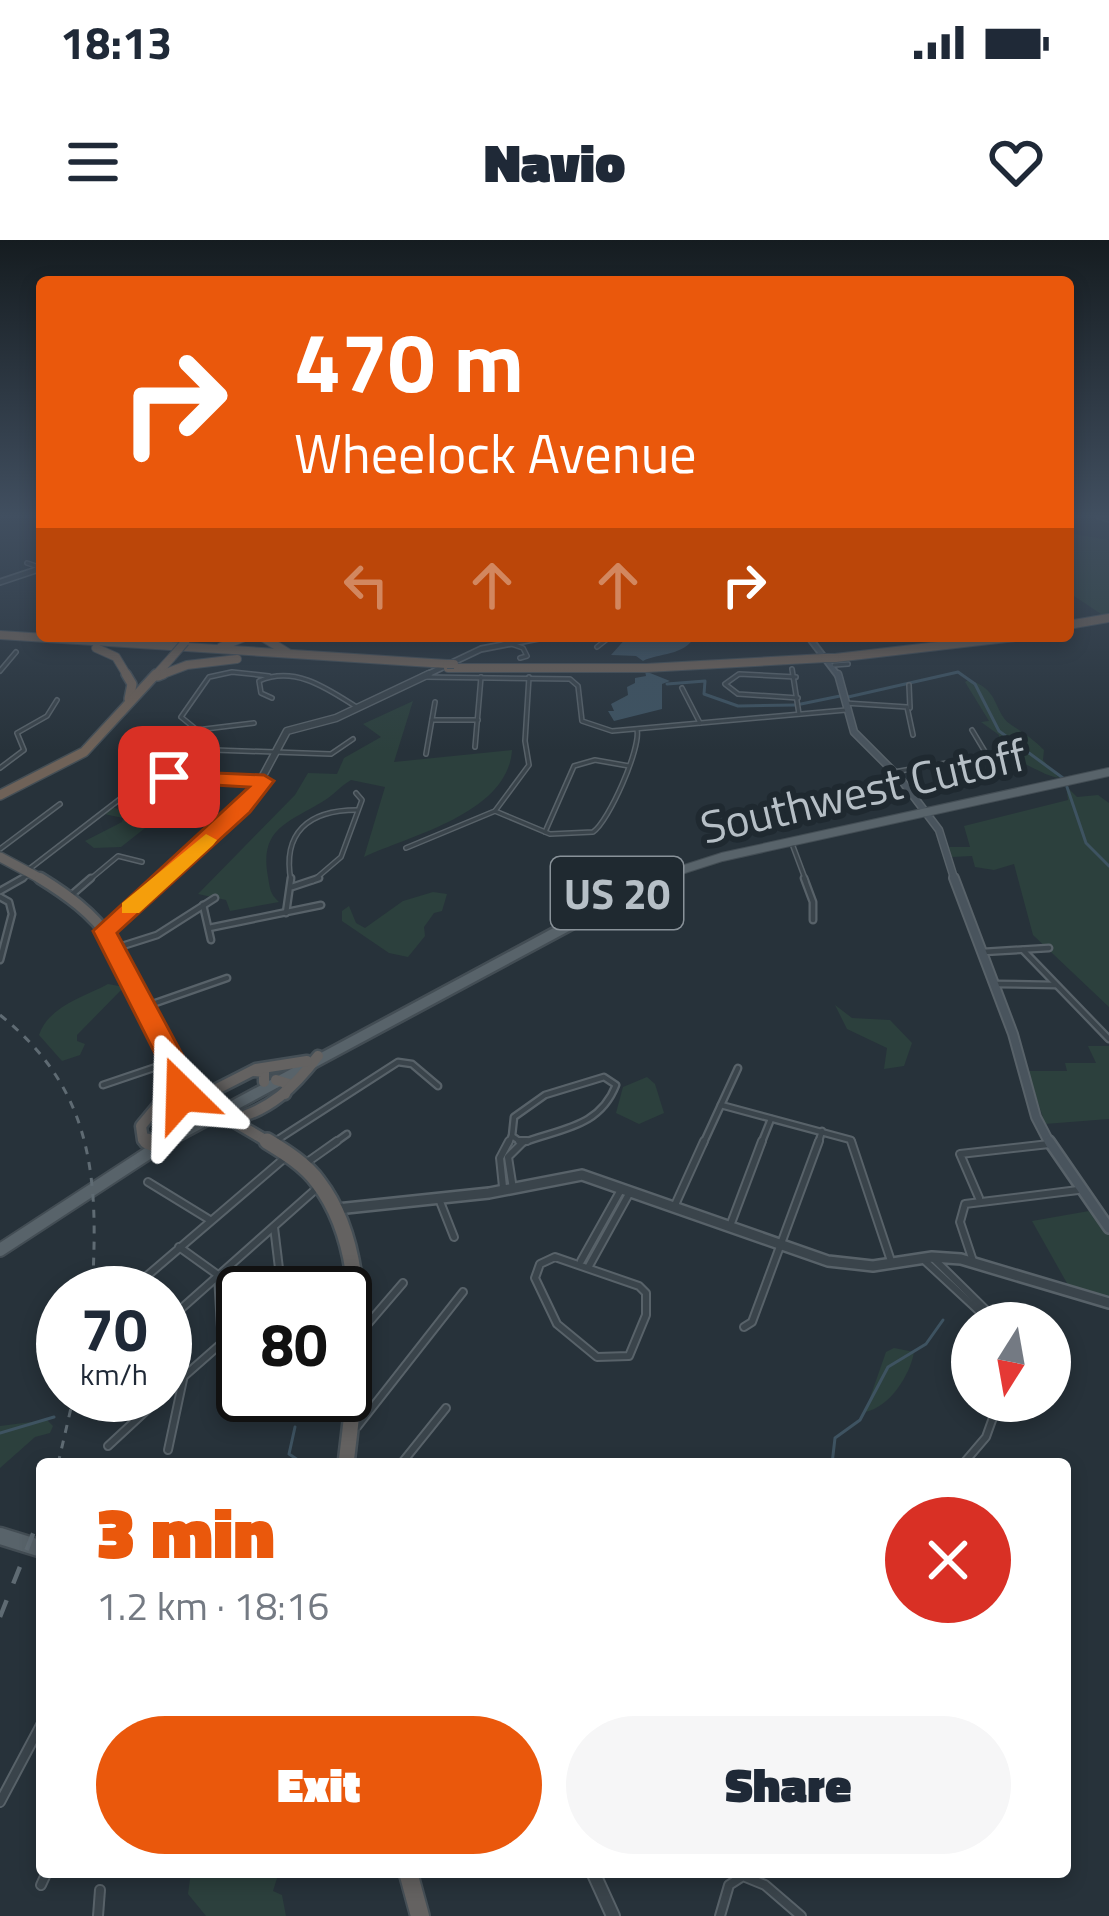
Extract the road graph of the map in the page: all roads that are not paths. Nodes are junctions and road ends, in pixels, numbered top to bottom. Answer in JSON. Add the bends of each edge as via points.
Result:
{"nodes":[{"id":1,"x":1109,"y":620,"type":"edge"},
{"id":2,"x":1074,"y":626,"type":"edge"},
{"id":3,"x":0,"y":637,"type":"edge"},
{"id":4,"x":18,"y":638,"type":"junction"},
{"id":5,"x":36,"y":639,"type":"edge"},
{"id":6,"x":36,"y":640,"type":"edge"},
{"id":7,"x":48,"y":642,"type":"edge"},
{"id":8,"x":94,"y":642,"type":"joint"},
{"id":9,"x":183,"y":642,"type":"edge"},
{"id":10,"x":226,"y":642,"type":"edge"},
{"id":11,"x":270,"y":642,"type":"edge"},
{"id":12,"x":507,"y":642,"type":"edge"},
{"id":13,"x":513,"y":642,"type":"edge"},
{"id":14,"x":603,"y":642,"type":"edge"},
{"id":15,"x":814,"y":642,"type":"edge"},
{"id":16,"x":953,"y":642,"type":"edge"},
{"id":17,"x":971,"y":642,"type":"edge"},
{"id":18,"x":55,"y":643,"type":"junction"},
{"id":19,"x":510,"y":643,"type":"junction"},
{"id":20,"x":597,"y":646,"type":"dead end"},
{"id":21,"x":16,"y":652,"type":"dead end"},
{"id":22,"x":170,"y":657,"type":"junction"},
{"id":23,"x":520,"y":658,"type":"dead end"},
{"id":24,"x":829,"y":658,"type":"junction"},
{"id":25,"x":325,"y":659,"type":"junction"},
{"id":26,"x":303,"y":661,"type":"junction"},
{"id":27,"x":848,"y":664,"type":"dead end"},
{"id":28,"x":447,"y":666,"type":"junction"},
{"id":29,"x":792,"y":668,"type":"dead end"},
{"id":30,"x":0,"y":671,"type":"edge"},
{"id":31,"x":269,"y":676,"type":"junction"},
{"id":32,"x":425,"y":677,"type":"junction"},
{"id":33,"x":481,"y":677,"type":"junction"},
{"id":34,"x":529,"y":677,"type":"junction"},
{"id":35,"x":796,"y":677,"type":"junction"},
{"id":36,"x":147,"y":684,"type":"junction"},
{"id":37,"x":909,"y":686,"type":"dead end"},
{"id":38,"x":682,"y":688,"type":"dead end"},
{"id":39,"x":272,"y":698,"type":"dead end"},
{"id":40,"x":797,"y":698,"type":"junction"},
{"id":41,"x":57,"y":700,"type":"dead end"},
{"id":42,"x":435,"y":702,"type":"dead end"},
{"id":43,"x":125,"y":705,"type":"junction"},
{"id":44,"x":845,"y":707,"type":"junction"},
{"id":45,"x":358,"y":708,"type":"junction"},
{"id":46,"x":910,"y":709,"type":"junction"},
{"id":47,"x":799,"y":714,"type":"junction"},
{"id":48,"x":432,"y":720,"type":"junction"},
{"id":49,"x":478,"y":720,"type":"junction"},
{"id":50,"x":254,"y":723,"type":"dead end"},
{"id":51,"x":700,"y":724,"type":"junction"},
{"id":52,"x":197,"y":730,"type":"junction"},
{"id":53,"x":637,"y":730,"type":"junction"},
{"id":54,"x":972,"y":730,"type":"dead end"},
{"id":55,"x":913,"y":735,"type":"dead end"},
{"id":56,"x":353,"y":739,"type":"dead end"},
{"id":57,"x":475,"y":747,"type":"dead end"},
{"id":58,"x":186,"y":749,"type":"junction"},
{"id":59,"x":276,"y":753,"type":"junction"},
{"id":60,"x":426,"y":754,"type":"dead end"},
{"id":61,"x":629,"y":766,"type":"junction"},
{"id":62,"x":0,"y":768,"type":"edge"},
{"id":63,"x":895,"y":772,"type":"junction"},
{"id":64,"x":1109,"y":772,"type":"edge"},
{"id":65,"x":127,"y":776,"type":"dead end"},
{"id":66,"x":169,"y":777,"type":"junction"},
{"id":67,"x":264,"y":781,"type":"junction"},
{"id":68,"x":133,"y":789,"type":"dead end"},
{"id":69,"x":356,"y":793,"type":"dead end"},
{"id":70,"x":0,"y":794,"type":"edge"},
{"id":71,"x":60,"y":804,"type":"dead end"},
{"id":72,"x":358,"y":810,"type":"junction"},
{"id":73,"x":495,"y":811,"type":"junction"},
{"id":74,"x":927,"y":812,"type":"junction"},
{"id":75,"x":545,"y":832,"type":"junction"},
{"id":76,"x":790,"y":842,"type":"junction"},
{"id":77,"x":406,"y":848,"type":"dead end"},
{"id":78,"x":0,"y":853,"type":"edge"},
{"id":79,"x":142,"y":862,"type":"dead end"},
{"id":80,"x":29,"y":872,"type":"junction"},
{"id":81,"x":290,"y":887,"type":"junction"},
{"id":82,"x":0,"y":894,"type":"edge"},
{"id":83,"x":68,"y":898,"type":"junction"},
{"id":84,"x":215,"y":898,"type":"dead end"},
{"id":85,"x":203,"y":905,"type":"junction"},
{"id":86,"x":321,"y":905,"type":"dead end"},
{"id":87,"x":286,"y":913,"type":"junction"},
{"id":88,"x":813,"y":920,"type":"dead end"},
{"id":89,"x":209,"y":928,"type":"junction"},
{"id":90,"x":104,"y":931,"type":"junction"},
{"id":91,"x":211,"y":940,"type":"dead end"},
{"id":92,"x":116,"y":948,"type":"junction"},
{"id":93,"x":1049,"y":948,"type":"dead end"},
{"id":94,"x":1023,"y":950,"type":"junction"},
{"id":95,"x":980,"y":952,"type":"junction"},
{"id":96,"x":0,"y":960,"type":"edge"},
{"id":97,"x":227,"y":978,"type":"dead end"},
{"id":98,"x":994,"y":984,"type":"junction"},
{"id":99,"x":1056,"y":985,"type":"junction"},
{"id":100,"x":144,"y":1007,"type":"junction"},
{"id":101,"x":1109,"y":1039,"type":"edge"},
{"id":102,"x":308,"y":1060,"type":"junction"},
{"id":103,"x":171,"y":1062,"type":"junction"},
{"id":104,"x":738,"y":1068,"type":"dead end"},
{"id":105,"x":178,"y":1079,"type":"junction"},
{"id":106,"x":270,"y":1081,"type":"junction"},
{"id":107,"x":104,"y":1084,"type":"dead end"},
{"id":108,"x":438,"y":1086,"type":"dead end"},
{"id":109,"x":285,"y":1094,"type":"junction"},
{"id":110,"x":190,"y":1095,"type":"junction"},
{"id":111,"x":206,"y":1106,"type":"junction"},
{"id":112,"x":721,"y":1106,"type":"junction"},
{"id":113,"x":772,"y":1117,"type":"junction"},
{"id":114,"x":246,"y":1122,"type":"junction"},
{"id":115,"x":822,"y":1131,"type":"junction"},
{"id":116,"x":347,"y":1134,"type":"dead end"},
{"id":117,"x":512,"y":1136,"type":"junction"},
{"id":118,"x":152,"y":1143,"type":"junction"},
{"id":119,"x":523,"y":1143,"type":"junction"},
{"id":120,"x":270,"y":1144,"type":"junction"},
{"id":121,"x":1049,"y":1144,"type":"junction"},
{"id":122,"x":136,"y":1153,"type":"junction"},
{"id":123,"x":286,"y":1156,"type":"junction"},
{"id":124,"x":301,"y":1166,"type":"junction"},
{"id":125,"x":148,"y":1182,"type":"dead end"},
{"id":126,"x":321,"y":1185,"type":"junction"},
{"id":127,"x":627,"y":1189,"type":"junction"},
{"id":128,"x":508,"y":1190,"type":"junction"},
{"id":129,"x":1078,"y":1190,"type":"junction"},
{"id":130,"x":439,"y":1199,"type":"junction"},
{"id":131,"x":980,"y":1200,"type":"junction"},
{"id":132,"x":675,"y":1206,"type":"junction"},
{"id":133,"x":335,"y":1209,"type":"junction"},
{"id":134,"x":210,"y":1220,"type":"junction"},
{"id":135,"x":274,"y":1226,"type":"junction"},
{"id":136,"x":730,"y":1226,"type":"junction"},
{"id":137,"x":1109,"y":1228,"type":"edge"},
{"id":138,"x":454,"y":1237,"type":"dead end"},
{"id":139,"x":780,"y":1245,"type":"junction"},
{"id":140,"x":179,"y":1246,"type":"junction"},
{"id":141,"x":0,"y":1247,"type":"edge"},
{"id":142,"x":927,"y":1258,"type":"junction"},
{"id":143,"x":973,"y":1261,"type":"junction"},
{"id":144,"x":585,"y":1264,"type":"junction"},
{"id":145,"x":892,"y":1264,"type":"junction"},
{"id":146,"x":157,"y":1266,"type":"edge"},
{"id":147,"x":228,"y":1266,"type":"edge"},
{"id":148,"x":279,"y":1266,"type":"edge"},
{"id":149,"x":349,"y":1266,"type":"edge"},
{"id":150,"x":216,"y":1274,"type":"edge"},
{"id":151,"x":216,"y":1277,"type":"edge"},
{"id":152,"x":404,"y":1283,"type":"dead end"},
{"id":153,"x":463,"y":1292,"type":"dead end"},
{"id":154,"x":192,"y":1299,"type":"edge"},
{"id":155,"x":981,"y":1302,"type":"edge"},
{"id":156,"x":1109,"y":1303,"type":"edge"},
{"id":157,"x":372,"y":1317,"type":"edge"},
{"id":158,"x":744,"y":1327,"type":"dead end"},
{"id":159,"x":216,"y":1348,"type":"edge"},
{"id":160,"x":192,"y":1369,"type":"edge"},
{"id":161,"x":446,"y":1408,"type":"dead end"},
{"id":162,"x":134,"y":1422,"type":"edge"},
{"id":163,"x":175,"y":1422,"type":"edge"},
{"id":164,"x":350,"y":1422,"type":"edge"},
{"id":165,"x":991,"y":1422,"type":"edge"},
{"id":166,"x":350,"y":1436,"type":"junction"},
{"id":167,"x":108,"y":1446,"type":"dead end"},
{"id":168,"x":169,"y":1450,"type":"dead end"},
{"id":169,"x":347,"y":1458,"type":"edge"},
{"id":170,"x":406,"y":1458,"type":"edge"},
{"id":171,"x":968,"y":1458,"type":"edge"},
{"id":172,"x":0,"y":1536,"type":"edge"},
{"id":173,"x":36,"y":1548,"type":"edge"},
{"id":174,"x":36,"y":1734,"type":"edge"},
{"id":175,"x":0,"y":1802,"type":"edge"},
{"id":176,"x":44,"y":1878,"type":"edge"},
{"id":177,"x":410,"y":1878,"type":"edge"},
{"id":178,"x":596,"y":1878,"type":"edge"},
{"id":179,"x":740,"y":1878,"type":"edge"},
{"id":180,"x":748,"y":1878,"type":"edge"},
{"id":181,"x":41,"y":1885,"type":"dead end"},
{"id":182,"x":100,"y":1890,"type":"dead end"},
{"id":183,"x":98,"y":1916,"type":"edge"},
{"id":184,"x":420,"y":1916,"type":"edge"},
{"id":185,"x":614,"y":1916,"type":"edge"},
{"id":186,"x":720,"y":1916,"type":"edge"},
{"id":187,"x":801,"y":1916,"type":"edge"}],
"edges":[{"from":1,"to":2,"type":"highway"},
{"from":3,"to":4,"type":"highway"},
{"from":4,"to":5,"type":"highway"},
{"from":4,"to":6,"type":"highway"},
{"from":7,"to":18,"type":"highway"},
{"from":8,"to":10,"type":"highway"},
{"from":8,"to":25,"type":"highway"},
{"from":9,"to":22,"type":"highway","bridge":true},
{"from":11,"to":25,"type":"highway"},
{"from":12,"to":19,"type":"street"},
{"from":13,"to":19,"type":"street"},
{"from":14,"to":20,"type":"street"},
{"from":15,"to":24,"type":"main road"},
{"from":16,"to":24,"type":"highway"},
{"from":17,"to":24,"type":"highway"},
{"from":18,"to":26,"type":"highway"},
{"from":18,"to":43,"type":"highway","via":[[114,656],[132,684]]},
{"from":19,"to":23,"type":"street","via":[[526,652]]},
{"from":19,"to":32,"type":"street"},
{"from":21,"to":30,"type":"street"},
{"from":22,"to":36,"type":"highway"},
{"from":22,"to":43,"type":"highway"},
{"from":24,"to":27,"type":"street"},
{"from":24,"to":28,"type":"highway","via":[[646,668]]},
{"from":24,"to":44,"type":"main road"},
{"from":25,"to":28,"type":"highway"},
{"from":26,"to":28,"type":"highway"},
{"from":26,"to":36,"type":"highway","via":[[208,661]]},
{"from":29,"to":35,"type":"street"},
{"from":31,"to":39,"type":"street","via":[[259,683]]},
{"from":31,"to":45,"type":"street","via":[[309,680]]},
{"from":31,"to":52,"type":"street","via":[[209,677],[181,717]]},
{"from":32,"to":33,"type":"street"},
{"from":32,"to":45,"type":"street"},
{"from":33,"to":34,"type":"street"},
{"from":33,"to":49,"type":"street"},
{"from":34,"to":53,"type":"street","via":[[573,680],[584,723]]},
{"from":34,"to":73,"type":"street","via":[[529,765]]},
{"from":35,"to":40,"type":"street"},
{"from":35,"to":40,"type":"street","via":[[737,674],[725,685],[741,694]]},
{"from":36,"to":70,"type":"highway","via":[[84,752]]},
{"from":37,"to":46,"type":"street"},
{"from":38,"to":51,"type":"street"},
{"from":40,"to":47,"type":"street"},
{"from":41,"to":62,"type":"street","via":[[47,716],[16,733],[24,750]]},
{"from":42,"to":48,"type":"street"},
{"from":43,"to":70,"type":"highway","via":[[80,752]]},
{"from":44,"to":46,"type":"street"},
{"from":44,"to":47,"type":"street"},
{"from":44,"to":63,"type":"main road","via":[[857,736]]},
{"from":45,"to":59,"type":"street","via":[[288,730]]},
{"from":46,"to":55,"type":"street"},
{"from":47,"to":51,"type":"street"},
{"from":48,"to":49,"type":"street"},
{"from":48,"to":60,"type":"street"},
{"from":49,"to":57,"type":"street"},
{"from":50,"to":52,"type":"street"},
{"from":51,"to":53,"type":"street"},
{"from":52,"to":58,"type":"street"},
{"from":53,"to":61,"type":"street"},
{"from":54,"to":63,"type":"street","via":[[987,755]]},
{"from":56,"to":59,"type":"street","via":[[334,754]]},
{"from":58,"to":59,"type":"street"},
{"from":58,"to":66,"type":"street"},
{"from":59,"to":67,"type":"street"},
{"from":61,"to":75,"type":"street","via":[[601,828]]},
{"from":61,"to":75,"type":"street","via":[[574,766]]},
{"from":63,"to":74,"type":"main road"},
{"from":64,"to":74,"type":"main road","name":"Southwest Cutoff","number":"US 20"},
{"from":65,"to":66,"type":"street"},
{"from":66,"to":67,"type":"street"},
{"from":67,"to":90,"type":"street"},
{"from":68,"to":80,"type":"street"},
{"from":69,"to":72,"type":"street"},
{"from":71,"to":78,"type":"street"},
{"from":72,"to":81,"type":"street","via":[[332,874]]},
{"from":72,"to":81,"type":"street","via":[[332,810],[297,836],[286,852]]},
{"from":73,"to":75,"type":"street"},
{"from":73,"to":77,"type":"street"},
{"from":74,"to":76,"type":"main road","name":"Southwest Cutoff","number":"US 20"},
{"from":74,"to":95,"type":"main road"},
{"from":76,"to":88,"type":"street"},
{"from":76,"to":102,"type":"main road","name":"Southwest Cutoff","number":"US 20","via":[[620,892]]},
{"from":78,"to":80,"type":"highway"},
{"from":79,"to":83,"type":"street","via":[[118,856]]},
{"from":80,"to":82,"type":"street"},
{"from":80,"to":83,"type":"highway"},
{"from":81,"to":87,"type":"street"},
{"from":82,"to":96,"type":"street","via":[[12,910]]},
{"from":83,"to":90,"type":"highway"},
{"from":84,"to":85,"type":"street"},
{"from":85,"to":89,"type":"street"},
{"from":85,"to":92,"type":"street","via":[[157,935]]},
{"from":86,"to":87,"type":"street"},
{"from":87,"to":89,"type":"street"},
{"from":89,"to":91,"type":"street"},
{"from":90,"to":92,"type":"highway"},
{"from":92,"to":100,"type":"highway"},
{"from":93,"to":94,"type":"street"},
{"from":94,"to":95,"type":"street"},
{"from":94,"to":99,"type":"street"},
{"from":95,"to":98,"type":"main road"},
{"from":97,"to":100,"type":"street"},
{"from":98,"to":99,"type":"street"},
{"from":98,"to":121,"type":"main road"},
{"from":99,"to":101,"type":"street"},
{"from":100,"to":103,"type":"highway"},
{"from":102,"to":106,"type":"main road","name":"Southwest Cutoff","number":"US 20"},
{"from":102,"to":106,"type":"main road","name":"Southwest Cutoff","number":"US 20"},
{"from":102,"to":109,"type":"highway"},
{"from":102,"to":110,"type":"highway","via":[[256,1069]]},
{"from":103,"to":105,"type":"highway"},
{"from":103,"to":107,"type":"street"},
{"from":104,"to":112,"type":"street"},
{"from":105,"to":110,"type":"highway"},
{"from":105,"to":122,"type":"highway","via":[[144,1115]]},
{"from":106,"to":109,"type":"highway","via":[[289,1084]]},
{"from":106,"to":111,"type":"highway","via":[[253,1072],[209,1094]]},
{"from":106,"to":118,"type":"main road","name":"Southwest Cutoff","number":"US 20"},
{"from":106,"to":141,"type":"main road","name":"Southwest Cutoff","number":"US 20"},
{"from":108,"to":120,"type":"street","via":[[404,1063]]},
{"from":109,"to":114,"type":"highway"},
{"from":110,"to":111,"type":"highway"},
{"from":110,"to":118,"type":"highway","via":[[169,1095],[151,1110],[141,1135]]},
{"from":111,"to":114,"type":"highway","bridge":true},
{"from":112,"to":113,"type":"street"},
{"from":112,"to":132,"type":"street"},
{"from":113,"to":115,"type":"street"},
{"from":113,"to":136,"type":"street"},
{"from":114,"to":120,"type":"highway"},
{"from":115,"to":139,"type":"street"},
{"from":115,"to":145,"type":"street","via":[[851,1140]]},
{"from":116,"to":124,"type":"street"},
{"from":117,"to":119,"type":"street"},
{"from":117,"to":119,"type":"street","via":[[514,1117],[527,1103],[592,1079],[615,1080],[597,1119]]},
{"from":117,"to":128,"type":"street","via":[[500,1158]]},
{"from":118,"to":122,"type":"main road","name":"Southwest Cutoff","number":"US 20"},
{"from":119,"to":128,"type":"street","via":[[506,1162]]},
{"from":120,"to":123,"type":"highway"},
{"from":121,"to":129,"type":"main road"},
{"from":121,"to":131,"type":"street","via":[[960,1154]]},
{"from":122,"to":141,"type":"main road","name":"Southwest Cutoff","number":"US 20"},
{"from":123,"to":124,"type":"highway"},
{"from":123,"to":134,"type":"street"},
{"from":124,"to":126,"type":"highway"},
{"from":125,"to":134,"type":"street"},
{"from":126,"to":133,"type":"highway"},
{"from":126,"to":135,"type":"street"},
{"from":127,"to":128,"type":"street","via":[[579,1175]]},
{"from":127,"to":132,"type":"street"},
{"from":127,"to":144,"type":"street"},
{"from":128,"to":130,"type":"street"},
{"from":129,"to":131,"type":"street"},
{"from":129,"to":137,"type":"main road"},
{"from":130,"to":133,"type":"street"},
{"from":130,"to":138,"type":"street"},
{"from":131,"to":143,"type":"street","via":[[960,1213]]},
{"from":132,"to":136,"type":"street"},
{"from":133,"to":149,"type":"highway"},
{"from":134,"to":140,"type":"street"},
{"from":135,"to":147,"type":"street"},
{"from":135,"to":148,"type":"street"},
{"from":136,"to":139,"type":"street"},
{"from":139,"to":145,"type":"street","via":[[835,1262]]},
{"from":139,"to":158,"type":"street"},
{"from":140,"to":146,"type":"street"},
{"from":140,"to":150,"type":"street"},
{"from":142,"to":143,"type":"street"},
{"from":142,"to":145,"type":"street"},
{"from":142,"to":155,"type":"street"},
{"from":143,"to":156,"type":"street"},
{"from":144,"to":144,"type":"street","via":[[555,1257],[540,1264],[542,1304],[589,1352],[623,1359],[648,1298],[639,1286]]},
{"from":151,"to":154,"type":"street"},
{"from":152,"to":157,"type":"street"},
{"from":153,"to":166,"type":"street"},
{"from":159,"to":160,"type":"street"},
{"from":161,"to":170,"type":"street"},
{"from":162,"to":167,"type":"street"},
{"from":163,"to":168,"type":"street"},
{"from":164,"to":166,"type":"highway"},
{"from":165,"to":171,"type":"street"},
{"from":166,"to":169,"type":"highway"},
{"from":172,"to":173,"type":"main road"},
{"from":174,"to":175,"type":"street"},
{"from":176,"to":181,"type":"street"},
{"from":177,"to":184,"type":"highway"},
{"from":178,"to":185,"type":"street"},
{"from":179,"to":186,"type":"street","via":[[729,1885]]},
{"from":180,"to":187,"type":"street"},
{"from":182,"to":183,"type":"street"}]}
